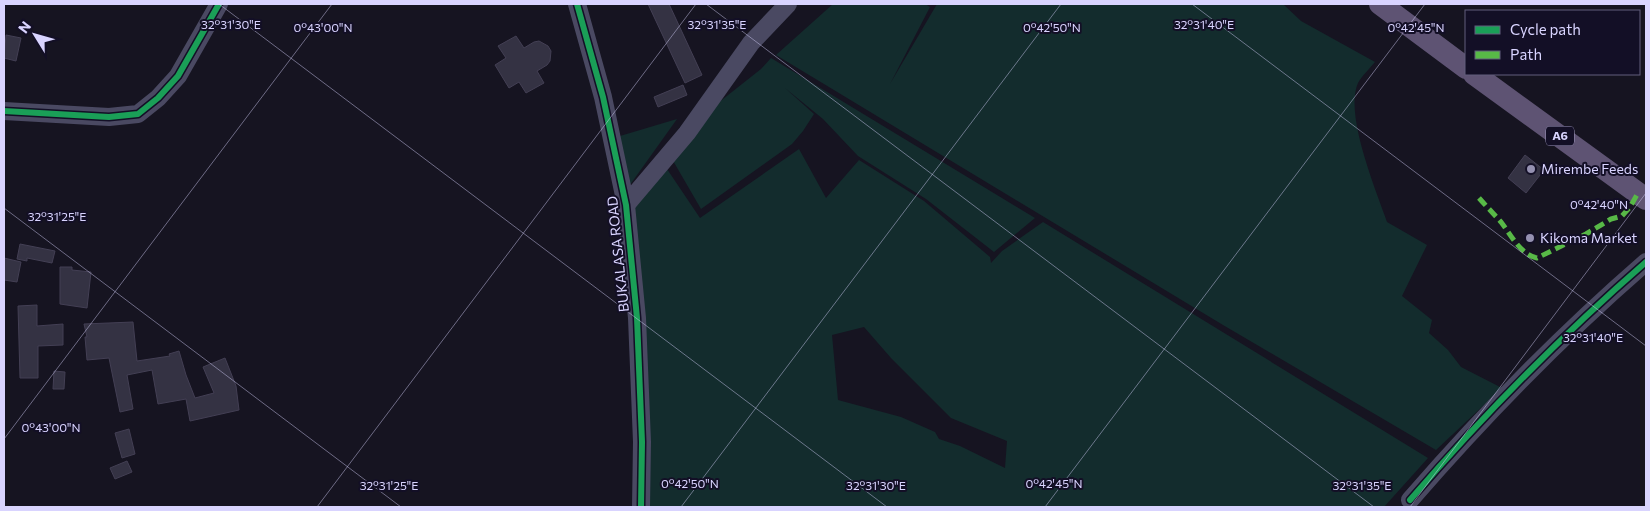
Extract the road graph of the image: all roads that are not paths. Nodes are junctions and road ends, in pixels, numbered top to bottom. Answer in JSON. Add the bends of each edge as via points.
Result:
{"nodes":[{"id":1,"x":219,"y":4,"type":"edge"},
{"id":2,"x":577,"y":4,"type":"edge"},
{"id":3,"x":788,"y":4,"type":"edge"},
{"id":4,"x":1380,"y":4,"type":"edge"},
{"id":5,"x":1465,"y":67,"type":"edge"},
{"id":6,"x":1475,"y":75,"type":"edge"},
{"id":7,"x":4,"y":112,"type":"edge"},
{"id":8,"x":1646,"y":199,"type":"edge"},
{"id":9,"x":626,"y":205,"type":"junction"},
{"id":10,"x":1646,"y":262,"type":"edge"},
{"id":11,"x":1410,"y":500,"type":"dead end"},
{"id":12,"x":640,"y":507,"type":"edge"}],
"edges":[{"from":1,"to":7,"type":"street","via":[[178,76],[138,114],[109,117]]},
{"from":2,"to":9,"type":"street","name":"BUKALASA ROAD","via":[[603,97]]},
{"from":3,"to":9,"type":"street","via":[[751,43],[687,134]]},
{"from":4,"to":5,"type":"main road"},
{"from":6,"to":8,"type":"main road","number":"A6"},
{"from":9,"to":12,"type":"street","name":"BUKALASA ROAD","via":[[637,318],[642,442]]},
{"from":10,"to":11,"type":"street","via":[[1455,448]]}]}
